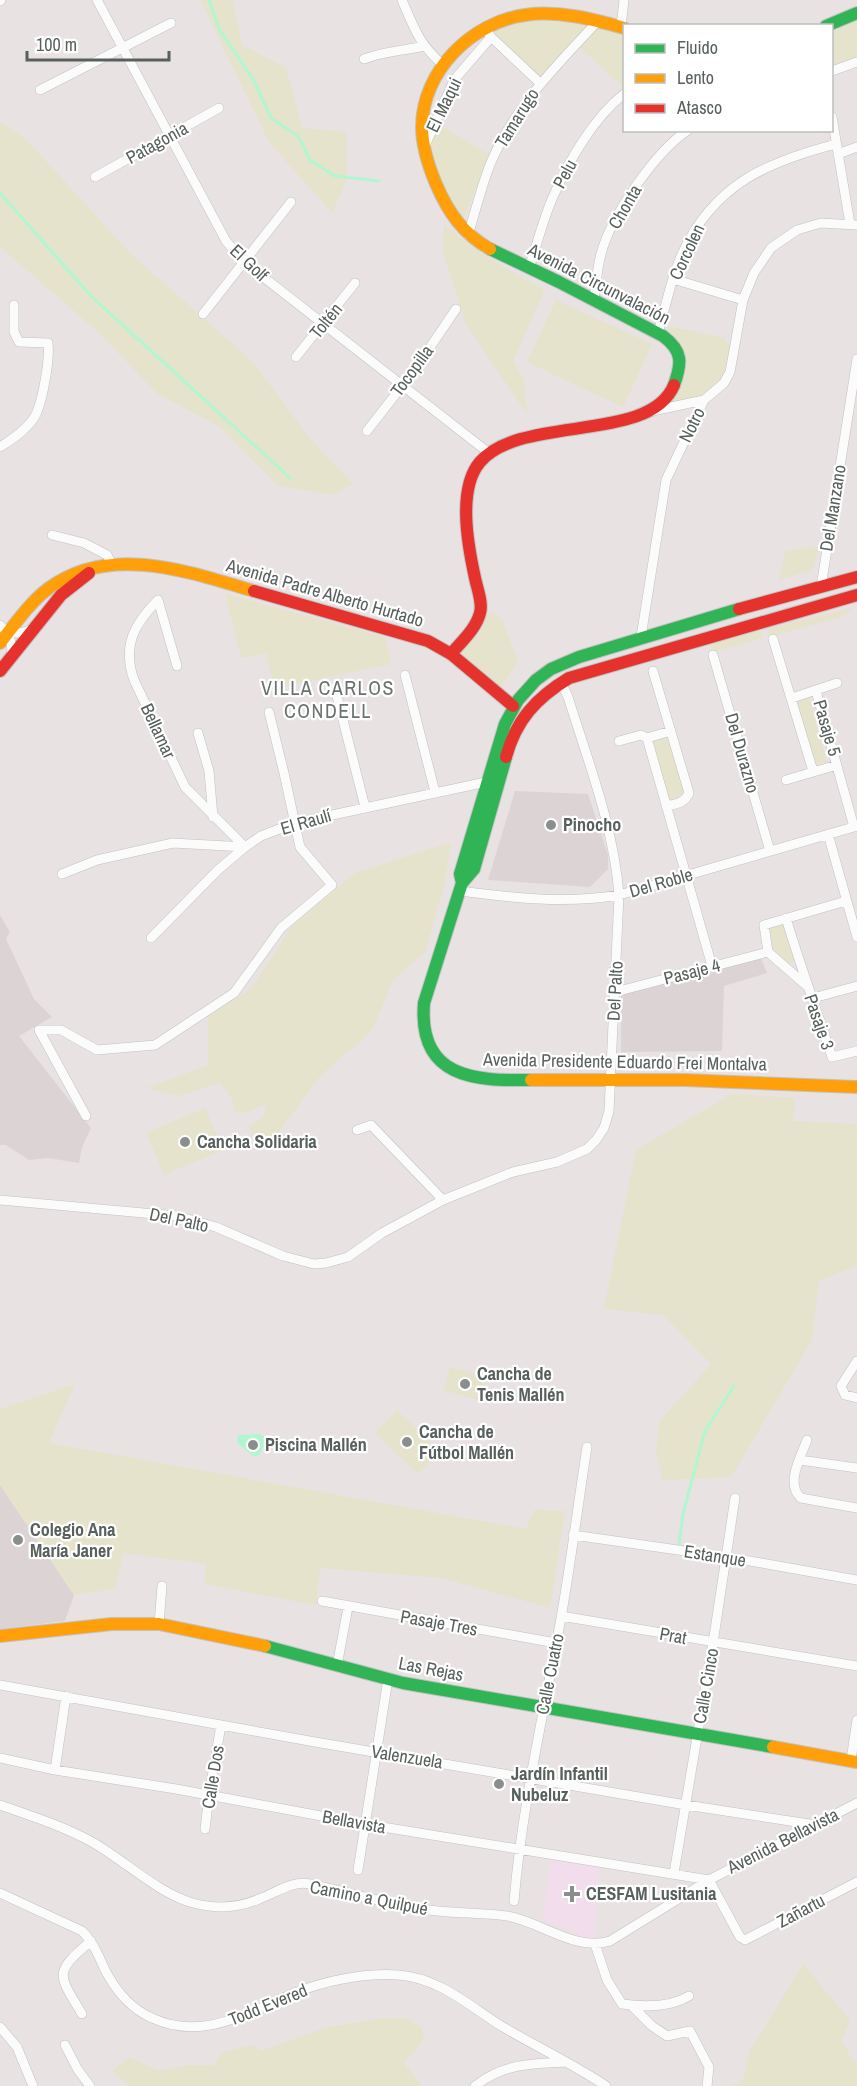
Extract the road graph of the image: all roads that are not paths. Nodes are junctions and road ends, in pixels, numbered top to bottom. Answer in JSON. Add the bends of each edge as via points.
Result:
{"nodes":[{"id":1,"x":96,"y":0,"type":"edge"},
{"id":2,"x":402,"y":0,"type":"edge"},
{"id":3,"x":624,"y":0,"type":"edge"},
{"id":4,"x":857,"y":13,"type":"edge"},
{"id":5,"x":598,"y":21,"type":"junction"},
{"id":6,"x":171,"y":23,"type":"dead end"},
{"id":7,"x":623,"y":24,"type":"edge"},
{"id":8,"x":831,"y":24,"type":"edge"},
{"id":9,"x":623,"y":27,"type":"edge"},
{"id":10,"x":488,"y":32,"type":"junction"},
{"id":11,"x":424,"y":46,"type":"junction"},
{"id":12,"x":122,"y":48,"type":"junction"},
{"id":13,"x":364,"y":59,"type":"dead end"},
{"id":14,"x":857,"y":62,"type":"edge"},
{"id":15,"x":443,"y":65,"type":"junction"},
{"id":16,"x":833,"y":70,"type":"edge"},
{"id":17,"x":540,"y":82,"type":"junction"},
{"id":18,"x":40,"y":90,"type":"dead end"},
{"id":19,"x":623,"y":95,"type":"edge"},
{"id":20,"x":219,"y":108,"type":"dead end"},
{"id":21,"x":833,"y":128,"type":"edge"},
{"id":22,"x":685,"y":132,"type":"edge"},
{"id":23,"x":170,"y":136,"type":"junction"},
{"id":24,"x":836,"y":144,"type":"junction"},
{"id":25,"x":857,"y":147,"type":"edge"},
{"id":26,"x":424,"y":148,"type":"junction"},
{"id":27,"x":838,"y":154,"type":"junction"},
{"id":28,"x":95,"y":177,"type":"dead end"},
{"id":29,"x":291,"y":202,"type":"dead end"},
{"id":30,"x":853,"y":224,"type":"edge"},
{"id":31,"x":468,"y":235,"type":"junction"},
{"id":32,"x":244,"y":262,"type":"junction"},
{"id":33,"x":529,"y":268,"type":"junction"},
{"id":34,"x":674,"y":279,"type":"junction"},
{"id":35,"x":355,"y":284,"type":"dead end"},
{"id":36,"x":594,"y":300,"type":"junction"},
{"id":37,"x":743,"y":300,"type":"junction"},
{"id":38,"x":14,"y":305,"type":"dead end"},
{"id":39,"x":456,"y":309,"type":"dead end"},
{"id":40,"x":202,"y":314,"type":"dead end"},
{"id":41,"x":324,"y":324,"type":"junction"},
{"id":42,"x":658,"y":333,"type":"junction"},
{"id":43,"x":296,"y":357,"type":"dead end"},
{"id":44,"x":857,"y":359,"type":"edge"},
{"id":45,"x":403,"y":385,"type":"junction"},
{"id":46,"x":704,"y":400,"type":"junction"},
{"id":47,"x":643,"y":413,"type":"junction"},
{"id":48,"x":367,"y":431,"type":"dead end"},
{"id":49,"x":0,"y":447,"type":"edge"},
{"id":50,"x":489,"y":453,"type":"junction"},
{"id":51,"x":52,"y":536,"type":"dead end"},
{"id":52,"x":109,"y":565,"type":"junction"},
{"id":53,"x":857,"y":577,"type":"edge"},
{"id":54,"x":821,"y":587,"type":"junction"},
{"id":55,"x":857,"y":595,"type":"edge"},
{"id":56,"x":4,"y":629,"type":"edge"},
{"id":57,"x":34,"y":629,"type":"junction"},
{"id":58,"x":641,"y":637,"type":"junction"},
{"id":59,"x":773,"y":639,"type":"dead end"},
{"id":60,"x":0,"y":643,"type":"edge"},
{"id":61,"x":451,"y":654,"type":"junction"},
{"id":62,"x":12,"y":655,"type":"junction"},
{"id":63,"x":713,"y":655,"type":"dead end"},
{"id":64,"x":177,"y":666,"type":"dead end"},
{"id":65,"x":0,"y":671,"type":"edge"},
{"id":66,"x":653,"y":671,"type":"dead end"},
{"id":67,"x":405,"y":675,"type":"dead end"},
{"id":68,"x":561,"y":682,"type":"junction"},
{"id":69,"x":837,"y":683,"type":"dead end"},
{"id":70,"x":816,"y":691,"type":"junction"},
{"id":71,"x":337,"y":696,"type":"dead end"},
{"id":72,"x":540,"y":697,"type":"junction"},
{"id":73,"x":792,"y":698,"type":"junction"},
{"id":74,"x":513,"y":706,"type":"junction"},
{"id":75,"x":269,"y":712,"type":"dead end"},
{"id":76,"x":671,"y":731,"type":"junction"},
{"id":77,"x":198,"y":733,"type":"dead end"},
{"id":78,"x":647,"y":738,"type":"junction"},
{"id":79,"x":619,"y":741,"type":"dead end"},
{"id":80,"x":508,"y":745,"type":"junction"},
{"id":81,"x":837,"y":765,"type":"junction"},
{"id":82,"x":813,"y":771,"type":"junction"},
{"id":83,"x":493,"y":780,"type":"junction"},
{"id":84,"x":786,"y":780,"type":"dead end"},
{"id":85,"x":435,"y":792,"type":"junction"},
{"id":86,"x":365,"y":807,"type":"junction"},
{"id":87,"x":666,"y":807,"type":"junction"},
{"id":88,"x":213,"y":817,"type":"junction"},
{"id":89,"x":295,"y":823,"type":"junction"},
{"id":90,"x":856,"y":826,"type":"edge"},
{"id":91,"x":828,"y":834,"type":"junction"},
{"id":92,"x":245,"y":847,"type":"junction"},
{"id":93,"x":770,"y":851,"type":"junction"},
{"id":94,"x":62,"y":874,"type":"dead end"},
{"id":95,"x":686,"y":875,"type":"junction"},
{"id":96,"x":461,"y":887,"type":"junction"},
{"id":97,"x":619,"y":895,"type":"junction"},
{"id":98,"x":846,"y":901,"type":"junction"},
{"id":99,"x":786,"y":918,"type":"junction"},
{"id":100,"x":857,"y":937,"type":"edge"},
{"id":101,"x":151,"y":938,"type":"dead end"},
{"id":102,"x":771,"y":955,"type":"junction"},
{"id":103,"x":799,"y":964,"type":"junction"},
{"id":104,"x":712,"y":966,"type":"junction"},
{"id":105,"x":788,"y":970,"type":"junction"},
{"id":106,"x":807,"y":986,"type":"junction"},
{"id":107,"x":857,"y":986,"type":"edge"},
{"id":108,"x":615,"y":992,"type":"junction"},
{"id":109,"x":813,"y":998,"type":"junction"},
{"id":110,"x":857,"y":1052,"type":"edge"},
{"id":111,"x":611,"y":1081,"type":"junction"},
{"id":112,"x":857,"y":1087,"type":"edge"},
{"id":113,"x":86,"y":1116,"type":"dead end"},
{"id":114,"x":357,"y":1130,"type":"dead end"},
{"id":115,"x":0,"y":1200,"type":"edge"},
{"id":116,"x":443,"y":1200,"type":"junction"},
{"id":117,"x":857,"y":1361,"type":"edge"},
{"id":118,"x":857,"y":1398,"type":"edge"},
{"id":119,"x":807,"y":1440,"type":"dead end"},
{"id":120,"x":587,"y":1447,"type":"dead end"},
{"id":121,"x":800,"y":1460,"type":"junction"},
{"id":122,"x":857,"y":1468,"type":"edge"},
{"id":123,"x":735,"y":1498,"type":"dead end"},
{"id":124,"x":857,"y":1508,"type":"edge"},
{"id":125,"x":573,"y":1536,"type":"junction"},
{"id":126,"x":727,"y":1557,"type":"junction"},
{"id":127,"x":857,"y":1580,"type":"edge"},
{"id":128,"x":162,"y":1586,"type":"dead end"},
{"id":129,"x":322,"y":1601,"type":"dead end"},
{"id":130,"x":348,"y":1607,"type":"junction"},
{"id":131,"x":561,"y":1616,"type":"junction"},
{"id":132,"x":159,"y":1624,"type":"junction"},
{"id":133,"x":0,"y":1636,"type":"edge"},
{"id":134,"x":556,"y":1643,"type":"junction"},
{"id":135,"x":713,"y":1643,"type":"junction"},
{"id":136,"x":337,"y":1666,"type":"junction"},
{"id":137,"x":857,"y":1666,"type":"edge"},
{"id":138,"x":388,"y":1680,"type":"junction"},
{"id":139,"x":0,"y":1685,"type":"edge"},
{"id":140,"x":66,"y":1696,"type":"junction"},
{"id":141,"x":542,"y":1708,"type":"junction"},
{"id":142,"x":857,"y":1720,"type":"edge"},
{"id":143,"x":221,"y":1725,"type":"junction"},
{"id":144,"x":698,"y":1733,"type":"junction"},
{"id":145,"x":376,"y":1752,"type":"junction"},
{"id":146,"x":0,"y":1758,"type":"edge"},
{"id":147,"x":854,"y":1761,"type":"edge"},
{"id":148,"x":55,"y":1770,"type":"junction"},
{"id":149,"x":532,"y":1778,"type":"junction"},
{"id":150,"x":209,"y":1795,"type":"junction"},
{"id":151,"x":857,"y":1803,"type":"edge"},
{"id":152,"x":0,"y":1805,"type":"edge"},
{"id":153,"x":686,"y":1805,"type":"junction"},
{"id":154,"x":364,"y":1824,"type":"junction"},
{"id":155,"x":816,"y":1825,"type":"junction"},
{"id":156,"x":205,"y":1829,"type":"dead end"},
{"id":157,"x":519,"y":1849,"type":"junction"},
{"id":158,"x":358,"y":1870,"type":"dead end"},
{"id":159,"x":674,"y":1873,"type":"junction"},
{"id":160,"x":709,"y":1880,"type":"junction"},
{"id":161,"x":857,"y":1882,"type":"edge"},
{"id":162,"x":0,"y":1893,"type":"edge"},
{"id":163,"x":514,"y":1901,"type":"dead end"},
{"id":164,"x":91,"y":1941,"type":"junction"},
{"id":165,"x":595,"y":1944,"type":"junction"},
{"id":166,"x":689,"y":1996,"type":"dead end"},
{"id":167,"x":631,"y":2005,"type":"junction"},
{"id":168,"x":82,"y":2014,"type":"dead end"},
{"id":169,"x":0,"y":2027,"type":"edge"},
{"id":170,"x":65,"y":2045,"type":"dead end"},
{"id":171,"x":567,"y":2062,"type":"junction"},
{"id":172,"x":33,"y":2086,"type":"edge"},
{"id":173,"x":90,"y":2086,"type":"edge"},
{"id":174,"x":475,"y":2086,"type":"edge"},
{"id":175,"x":606,"y":2086,"type":"edge"},
{"id":176,"x":707,"y":2086,"type":"edge"}],
"edges":[{"from":1,"to":12,"type":"street","name":"El Golf"},
{"from":2,"to":11,"type":"street"},
{"from":3,"to":7,"type":"street"},
{"from":4,"to":8,"type":"street"},
{"from":5,"to":9,"type":"street","name":"Avenida Circunvalación"},
{"from":5,"to":10,"type":"street","name":"Avenida Circunvalación","via":[[532,14],[514,17]]},
{"from":5,"to":17,"type":"street","name":"Tamarugo"},
{"from":6,"to":12,"type":"street"},
{"from":10,"to":15,"type":"street","name":"Avenida Circunvalación","via":[[457,47]]},
{"from":10,"to":17,"type":"street"},
{"from":10,"to":26,"type":"street","name":"El Maqui","via":[[454,80]]},
{"from":11,"to":13,"type":"street","via":[[384,51]]},
{"from":11,"to":15,"type":"street"},
{"from":12,"to":18,"type":"street"},
{"from":12,"to":23,"type":"street","name":"El Golf"},
{"from":14,"to":16,"type":"street"},
{"from":15,"to":26,"type":"street","name":"Avenida Circunvalación","via":[[423,117]]},
{"from":17,"to":31,"type":"street","name":"Tamarugo","via":[[507,129],[491,162]]},
{"from":19,"to":33,"type":"street","name":"Pelu","via":[[575,154],[552,198]]},
{"from":20,"to":23,"type":"street","name":"Patagonia"},
{"from":21,"to":24,"type":"street"},
{"from":22,"to":36,"type":"street","name":"Chonta","via":[[647,170],[622,206],[601,253]]},
{"from":23,"to":28,"type":"street","name":"Patagonia"},
{"from":23,"to":32,"type":"street","name":"El Golf","via":[[226,241]]},
{"from":24,"to":27,"type":"street"},
{"from":24,"to":34,"type":"street","name":"Corcolen","via":[[763,168],[715,203],[696,226]]},
{"from":25,"to":27,"type":"street"},
{"from":26,"to":31,"type":"street","name":"Avenida Circunvalación","via":[[447,204]]},
{"from":27,"to":30,"type":"street"},
{"from":29,"to":32,"type":"street"},
{"from":30,"to":37,"type":"street","name":"Notro","via":[[821,223],[782,239],[762,259]]},
{"from":31,"to":33,"type":"street","name":"Avenida Circunvalación"},
{"from":32,"to":40,"type":"street"},
{"from":32,"to":41,"type":"street","name":"El Golf"},
{"from":33,"to":36,"type":"street","name":"Avenida Circunvalación"},
{"from":34,"to":37,"type":"street"},
{"from":34,"to":42,"type":"street","name":"Corcolen"},
{"from":35,"to":41,"type":"street","name":"Toltén"},
{"from":36,"to":42,"type":"street","name":"Avenida Circunvalación"},
{"from":37,"to":46,"type":"street","name":"Notro","via":[[730,372],[724,383]]},
{"from":38,"to":49,"type":"street","via":[[14,332],[19,342],[48,344],[49,356],[36,413],[23,430]]},
{"from":39,"to":45,"type":"street","name":"Tocopilla"},
{"from":41,"to":43,"type":"street","name":"Toltén"},
{"from":41,"to":45,"type":"street","name":"El Golf"},
{"from":42,"to":47,"type":"street","name":"Avenida Circunvalación","via":[[674,345],[681,367],[675,388]]},
{"from":44,"to":54,"type":"street","name":"Del Manzano"},
{"from":45,"to":48,"type":"street","name":"Tocopilla"},
{"from":45,"to":50,"type":"street","name":"El Golf"},
{"from":46,"to":47,"type":"street"},
{"from":46,"to":58,"type":"street","name":"Notro","via":[[666,480]]},
{"from":47,"to":50,"type":"street","name":"Avenida Circunvalación","via":[[607,424],[530,437]]},
{"from":50,"to":61,"type":"street","via":[[475,470],[467,498],[466,519],[481,610],[477,623]]},
{"from":51,"to":52,"type":"street","via":[[84,543],[107,555]]},
{"from":52,"to":56,"type":"street","name":"Avenida Padre Alberto Hurtado","via":[[86,568],[58,581]]},
{"from":52,"to":57,"type":"street","name":"Avenida Padre Alberto Hurtado","via":[[86,574],[68,588]]},
{"from":52,"to":61,"type":"street","name":"Avenida Padre Alberto Hurtado","via":[[143,565],[205,577],[428,640]]},
{"from":53,"to":54,"type":"street","name":"Avenida Presidente Eduardo Frei Montalva"},
{"from":54,"to":58,"type":"street","name":"Avenida Presidente Eduardo Frei Montalva"},
{"from":55,"to":68,"type":"street","name":"Avenida Presidente Eduardo Frei Montalva","via":[[653,651]]},
{"from":56,"to":57,"type":"street","via":[[19,633]]},
{"from":56,"to":60,"type":"street","name":"Avenida Padre Alberto Hurtado"},
{"from":56,"to":62,"type":"street","via":[[12,644]]},
{"from":57,"to":62,"type":"street","name":"Avenida Padre Alberto Hurtado"},
{"from":58,"to":74,"type":"street","name":"Avenida Presidente Eduardo Frei Montalva","via":[[553,668],[531,684]]},
{"from":59,"to":73,"type":"street","name":"Pasaje 5"},
{"from":61,"to":74,"type":"street","name":"Avenida Padre Alberto Hurtado"},
{"from":62,"to":65,"type":"street","name":"Avenida Padre Alberto Hurtado"},
{"from":63,"to":93,"type":"street","name":"Del Durazno"},
{"from":64,"to":88,"type":"street","name":"Bellamar","via":[[158,600],[130,643],[130,670],[179,777]]},
{"from":66,"to":76,"type":"street"},
{"from":67,"to":85,"type":"street"},
{"from":68,"to":72,"type":"street","name":"Avenida Presidente Eduardo Frei Montalva"},
{"from":68,"to":97,"type":"street","name":"Del Palto","via":[[602,808]]},
{"from":69,"to":70,"type":"street","name":"Pasaje 5"},
{"from":70,"to":73,"type":"street","name":"Pasaje 5"},
{"from":70,"to":81,"type":"street","name":"Pasaje 5"},
{"from":71,"to":86,"type":"street"},
{"from":72,"to":74,"type":"street"},
{"from":72,"to":80,"type":"street","name":"Avenida Presidente Eduardo Frei Montalva","via":[[527,711]]},
{"from":73,"to":82,"type":"street","name":"Pasaje 5"},
{"from":74,"to":80,"type":"street"},
{"from":74,"to":83,"type":"street","name":"Avenida Presidente Eduardo Frei Montalva","via":[[499,740]]},
{"from":75,"to":89,"type":"street"},
{"from":76,"to":78,"type":"street"},
{"from":76,"to":87,"type":"street","via":[[689,793],[681,802]]},
{"from":77,"to":88,"type":"street","via":[[209,771]]},
{"from":78,"to":79,"type":"street","via":[[641,735]]},
{"from":78,"to":87,"type":"street"},
{"from":80,"to":83,"type":"street","name":"Avenida Presidente Eduardo Frei Montalva"},
{"from":81,"to":82,"type":"street","name":"Pasaje 5"},
{"from":81,"to":90,"type":"street","name":"Pasaje 5"},
{"from":82,"to":84,"type":"street","name":"Pasaje 5"},
{"from":83,"to":85,"type":"street","name":"El Raulí"},
{"from":83,"to":96,"type":"street","name":"Avenida Presidente Eduardo Frei Montalva","via":[[460,874]]},
{"from":85,"to":86,"type":"street","name":"El Raulí"},
{"from":86,"to":89,"type":"street","name":"El Raulí"},
{"from":87,"to":95,"type":"street"},
{"from":88,"to":92,"type":"street","name":"Bellamar"},
{"from":89,"to":92,"type":"street","name":"El Raulí"},
{"from":89,"to":113,"type":"street","via":[[300,847],[332,885],[281,928],[234,993],[155,1045],[97,1050],[61,1030],[39,1030]]},
{"from":90,"to":91,"type":"street","name":"Del Roble"},
{"from":91,"to":93,"type":"street","name":"Del Roble"},
{"from":91,"to":98,"type":"street"},
{"from":92,"to":94,"type":"street","via":[[173,843],[97,860]]},
{"from":92,"to":101,"type":"street","name":"El Raulí"},
{"from":93,"to":95,"type":"street","name":"Del Roble"},
{"from":95,"to":97,"type":"street","name":"Del Roble"},
{"from":95,"to":104,"type":"street"},
{"from":96,"to":97,"type":"street","name":"Del Roble","via":[[497,896],[574,901]]},
{"from":96,"to":111,"type":"street","name":"Avenida Presidente Eduardo Frei Montalva","via":[[423,1011],[425,1036],[437,1057],[457,1072],[486,1079]]},
{"from":97,"to":108,"type":"street","name":"Del Palto"},
{"from":98,"to":99,"type":"street"},
{"from":98,"to":100,"type":"street"},
{"from":99,"to":102,"type":"street","via":[[764,925]]},
{"from":99,"to":103,"type":"street","name":"Pasaje 3"},
{"from":102,"to":104,"type":"street","name":"Pasaje 4"},
{"from":102,"to":105,"type":"street","name":"Pasaje 3"},
{"from":103,"to":105,"type":"street"},
{"from":103,"to":106,"type":"street","name":"Pasaje 3"},
{"from":104,"to":108,"type":"street","name":"Pasaje 4"},
{"from":105,"to":106,"type":"street","name":"Pasaje 3"},
{"from":106,"to":109,"type":"street","name":"Pasaje 3"},
{"from":107,"to":109,"type":"street"},
{"from":108,"to":111,"type":"street","name":"Del Palto"},
{"from":109,"to":110,"type":"street","name":"Pasaje 3","via":[[832,1057]]},
{"from":111,"to":112,"type":"street","name":"Avenida Presidente Eduardo Frei Montalva"},
{"from":111,"to":116,"type":"street","name":"Del Palto","via":[[604,1128],[587,1149],[556,1162],[513,1172]]},
{"from":114,"to":116,"type":"street","via":[[370,1125]]},
{"from":115,"to":116,"type":"street","name":"Del Palto","via":[[177,1216],[314,1264],[348,1257],[382,1233]]},
{"from":117,"to":118,"type":"street","via":[[841,1386],[845,1395]]},
{"from":119,"to":121,"type":"street"},
{"from":120,"to":125,"type":"street","name":"Calle Cuatro"},
{"from":121,"to":122,"type":"street"},
{"from":121,"to":124,"type":"street","via":[[793,1484],[801,1498]]},
{"from":123,"to":126,"type":"street","name":"Calle Cinco"},
{"from":125,"to":126,"type":"street","name":"Estanque"},
{"from":125,"to":131,"type":"street","name":"Calle Cuatro"},
{"from":126,"to":127,"type":"street","name":"Estanque"},
{"from":126,"to":135,"type":"street","name":"Calle Cinco"},
{"from":128,"to":132,"type":"street"},
{"from":129,"to":130,"type":"street","name":"Pasaje Tres"},
{"from":130,"to":134,"type":"street","name":"Pasaje Tres"},
{"from":130,"to":136,"type":"street"},
{"from":131,"to":134,"type":"street","name":"Calle Cuatro"},
{"from":131,"to":135,"type":"street","name":"Prat"},
{"from":132,"to":133,"type":"street","name":"Las Rejas","via":[[112,1624]]},
{"from":132,"to":136,"type":"street","name":"Las Rejas","via":[[241,1640]]},
{"from":134,"to":141,"type":"street","name":"Calle Cuatro"},
{"from":135,"to":137,"type":"street","name":"Prat"},
{"from":135,"to":144,"type":"street","name":"Calle Cinco"},
{"from":136,"to":138,"type":"street","name":"Las Rejas"},
{"from":138,"to":141,"type":"street","name":"Las Rejas"},
{"from":138,"to":145,"type":"street"},
{"from":139,"to":140,"type":"street","name":"Valenzuela"},
{"from":140,"to":143,"type":"street","name":"Valenzuela"},
{"from":140,"to":148,"type":"street"},
{"from":141,"to":144,"type":"street","name":"Las Rejas"},
{"from":141,"to":149,"type":"street","name":"Calle Cuatro"},
{"from":142,"to":147,"type":"street"},
{"from":143,"to":145,"type":"street","name":"Valenzuela"},
{"from":143,"to":150,"type":"street","name":"Calle Dos"},
{"from":144,"to":147,"type":"street","name":"Las Rejas"},
{"from":144,"to":153,"type":"street","name":"Calle Cinco"},
{"from":145,"to":149,"type":"street","name":"Valenzuela"},
{"from":145,"to":154,"type":"street"},
{"from":146,"to":148,"type":"street","name":"Bellavista"},
{"from":148,"to":150,"type":"street","name":"Bellavista"},
{"from":149,"to":153,"type":"street","name":"Valenzuela"},
{"from":149,"to":157,"type":"street","name":"Calle Cuatro"},
{"from":150,"to":154,"type":"street","name":"Bellavista"},
{"from":150,"to":156,"type":"street","name":"Calle Dos"},
{"from":151,"to":155,"type":"street","name":"Avenida Bellavista"},
{"from":152,"to":165,"type":"street","name":"Camino a Quilpué","via":[[76,1834],[174,1896],[193,1903],[241,1905],[281,1888],[307,1883],[415,1908],[506,1916]]},
{"from":153,"to":155,"type":"street","name":"Valenzuela"},
{"from":153,"to":159,"type":"street","name":"Calle Cinco"},
{"from":154,"to":157,"type":"street","name":"Bellavista"},
{"from":154,"to":158,"type":"street"},
{"from":155,"to":160,"type":"street","name":"Avenida Bellavista"},
{"from":157,"to":159,"type":"street","name":"Bellavista"},
{"from":157,"to":163,"type":"street","name":"Calle Cuatro"},
{"from":159,"to":160,"type":"street","name":"Bellavista"},
{"from":160,"to":161,"type":"street","name":"Zañartu","via":[[745,1940]]},
{"from":160,"to":165,"type":"street","via":[[610,1941]]},
{"from":162,"to":164,"type":"street","name":"Todd Evered","via":[[82,1931]]},
{"from":164,"to":168,"type":"street","via":[[64,1969],[62,1978]]},
{"from":164,"to":171,"type":"street","name":"Todd Evered","via":[[121,1994],[143,2013],[168,2024],[212,2026],[318,1985],[396,1975],[431,1982]]},
{"from":165,"to":167,"type":"street","via":[[607,1980],[622,2004]]},
{"from":166,"to":167,"type":"street","via":[[678,2002]]},
{"from":167,"to":176,"type":"street","via":[[667,2036],[690,2031],[709,2067]]},
{"from":169,"to":172,"type":"street","via":[[17,2047]]},
{"from":170,"to":173,"type":"street"},
{"from":171,"to":174,"type":"street","via":[[512,2067],[495,2072]]},
{"from":171,"to":175,"type":"street","name":"Todd Evered"}]}
